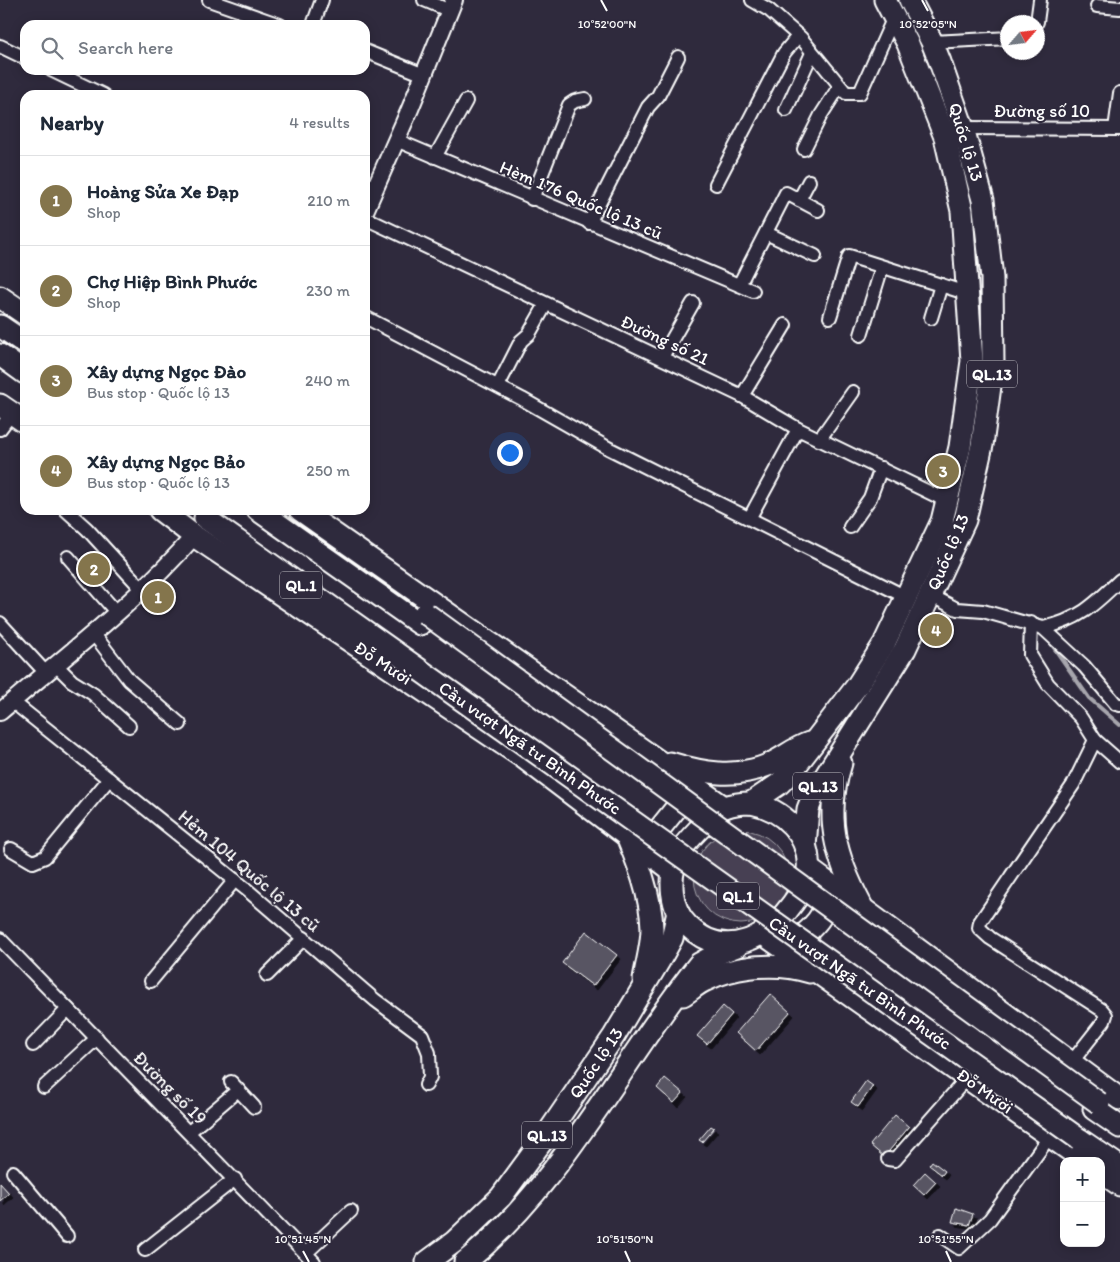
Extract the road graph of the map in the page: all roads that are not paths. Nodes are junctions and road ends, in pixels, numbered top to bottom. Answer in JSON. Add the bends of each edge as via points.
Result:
{"nodes":[{"id":1,"x":209,"y":0,"type":"edge"},
{"id":2,"x":322,"y":0,"type":"edge"},
{"id":3,"x":424,"y":0,"type":"edge"},
{"id":4,"x":752,"y":0,"type":"edge"},
{"id":5,"x":910,"y":0,"type":"edge"},
{"id":6,"x":1040,"y":0,"type":"edge"},
{"id":7,"x":452,"y":5,"type":"edge"},
{"id":8,"x":1097,"y":6,"type":"dead end"},
{"id":9,"x":890,"y":8,"type":"edge"},
{"id":10,"x":1120,"y":8,"type":"edge"},
{"id":11,"x":1039,"y":15,"type":"edge"},
{"id":12,"x":266,"y":20,"type":"edge"},
{"id":13,"x":315,"y":20,"type":"edge"},
{"id":14,"x":798,"y":36,"type":"junction"},
{"id":15,"x":1000,"y":38,"type":"edge"},
{"id":16,"x":932,"y":42,"type":"junction"},
{"id":17,"x":0,"y":46,"type":"edge"},
{"id":18,"x":370,"y":53,"type":"edge"},
{"id":19,"x":812,"y":53,"type":"junction"},
{"id":20,"x":20,"y":56,"type":"edge"},
{"id":21,"x":678,"y":57,"type":"dead end"},
{"id":22,"x":58,"y":75,"type":"edge"},
{"id":23,"x":424,"y":75,"type":"junction"},
{"id":24,"x":840,"y":87,"type":"junction"},
{"id":25,"x":81,"y":90,"type":"edge"},
{"id":26,"x":1120,"y":93,"type":"edge"},
{"id":27,"x":585,"y":99,"type":"dead end"},
{"id":28,"x":466,"y":101,"type":"dead end"},
{"id":29,"x":786,"y":110,"type":"dead end"},
{"id":30,"x":963,"y":128,"type":"junction"},
{"id":31,"x":1117,"y":129,"type":"edge"},
{"id":32,"x":396,"y":140,"type":"junction"},
{"id":33,"x":804,"y":149,"type":"dead end"},
{"id":34,"x":435,"y":157,"type":"junction"},
{"id":35,"x":809,"y":181,"type":"dead end"},
{"id":36,"x":716,"y":184,"type":"dead end"},
{"id":37,"x":532,"y":199,"type":"junction"},
{"id":38,"x":370,"y":200,"type":"edge"},
{"id":39,"x":799,"y":200,"type":"junction"},
{"id":40,"x":818,"y":210,"type":"dead end"},
{"id":41,"x":370,"y":220,"type":"edge"},
{"id":42,"x":589,"y":222,"type":"junction"},
{"id":43,"x":766,"y":233,"type":"junction"},
{"id":44,"x":815,"y":256,"type":"dead end"},
{"id":45,"x":882,"y":267,"type":"junction"},
{"id":46,"x":739,"y":285,"type":"junction"},
{"id":47,"x":941,"y":285,"type":"junction"},
{"id":48,"x":753,"y":291,"type":"dead end"},
{"id":49,"x":969,"y":294,"type":"junction"},
{"id":50,"x":0,"y":297,"type":"edge"},
{"id":51,"x":546,"y":304,"type":"junction"},
{"id":52,"x":693,"y":304,"type":"dead end"},
{"id":53,"x":0,"y":308,"type":"edge"},
{"id":54,"x":20,"y":311,"type":"edge"},
{"id":55,"x":830,"y":316,"type":"dead end"},
{"id":56,"x":930,"y":318,"type":"dead end"},
{"id":57,"x":370,"y":320,"type":"edge"},
{"id":58,"x":20,"y":321,"type":"edge"},
{"id":59,"x":0,"y":326,"type":"edge"},
{"id":60,"x":785,"y":326,"type":"dead end"},
{"id":61,"x":861,"y":335,"type":"dead end"},
{"id":62,"x":20,"y":340,"type":"edge"},
{"id":63,"x":0,"y":355,"type":"edge"},
{"id":64,"x":662,"y":357,"type":"junction"},
{"id":65,"x":20,"y":369,"type":"edge"},
{"id":66,"x":498,"y":386,"type":"junction"},
{"id":67,"x":853,"y":392,"type":"dead end"},
{"id":68,"x":0,"y":395,"type":"edge"},
{"id":69,"x":742,"y":396,"type":"junction"},
{"id":70,"x":12,"y":416,"type":"edge"},
{"id":71,"x":798,"y":430,"type":"junction"},
{"id":72,"x":819,"y":440,"type":"junction"},
{"id":73,"x":881,"y":468,"type":"junction"},
{"id":74,"x":947,"y":501,"type":"junction"},
{"id":75,"x":72,"y":515,"type":"edge"},
{"id":76,"x":182,"y":515,"type":"edge"},
{"id":77,"x":266,"y":515,"type":"edge"},
{"id":78,"x":285,"y":515,"type":"edge"},
{"id":79,"x":307,"y":515,"type":"edge"},
{"id":80,"x":750,"y":517,"type":"junction"},
{"id":81,"x":206,"y":519,"type":"edge"},
{"id":82,"x":850,"y":527,"type":"dead end"},
{"id":83,"x":68,"y":556,"type":"dead end"},
{"id":84,"x":1120,"y":580,"type":"edge"},
{"id":85,"x":142,"y":589,"type":"junction"},
{"id":86,"x":930,"y":594,"type":"junction"},
{"id":87,"x":904,"y":600,"type":"junction"},
{"id":88,"x":117,"y":613,"type":"junction"},
{"id":89,"x":423,"y":619,"type":"junction"},
{"id":90,"x":0,"y":623,"type":"edge"},
{"id":91,"x":1037,"y":626,"type":"junction"},
{"id":92,"x":93,"y":633,"type":"junction"},
{"id":93,"x":400,"y":648,"type":"junction"},
{"id":94,"x":51,"y":669,"type":"junction"},
{"id":95,"x":1119,"y":703,"type":"edge"},
{"id":96,"x":5,"y":706,"type":"edge"},
{"id":97,"x":180,"y":724,"type":"dead end"},
{"id":98,"x":129,"y":726,"type":"dead end"},
{"id":99,"x":853,"y":732,"type":"junction"},
{"id":100,"x":1095,"y":740,"type":"junction"},
{"id":101,"x":806,"y":748,"type":"junction"},
{"id":102,"x":655,"y":759,"type":"junction"},
{"id":103,"x":1120,"y":762,"type":"edge"},
{"id":104,"x":109,"y":779,"type":"junction"},
{"id":105,"x":693,"y":786,"type":"junction"},
{"id":106,"x":751,"y":804,"type":"junction"},
{"id":107,"x":724,"y":807,"type":"junction"},
{"id":108,"x":625,"y":833,"type":"junction"},
{"id":109,"x":805,"y":847,"type":"junction"},
{"id":110,"x":11,"y":848,"type":"dead end"},
{"id":111,"x":655,"y":856,"type":"junction"},
{"id":112,"x":808,"y":869,"type":"junction"},
{"id":113,"x":673,"y":871,"type":"junction"},
{"id":114,"x":235,"y":880,"type":"junction"},
{"id":115,"x":828,"y":883,"type":"junction"},
{"id":116,"x":863,"y":908,"type":"junction"},
{"id":117,"x":678,"y":912,"type":"junction"},
{"id":118,"x":784,"y":916,"type":"junction"},
{"id":119,"x":763,"y":934,"type":"junction"},
{"id":120,"x":304,"y":938,"type":"junction"},
{"id":121,"x":0,"y":940,"type":"edge"},
{"id":122,"x":743,"y":943,"type":"junction"},
{"id":123,"x":784,"y":949,"type":"junction"},
{"id":124,"x":267,"y":975,"type":"dead end"},
{"id":125,"x":823,"y":976,"type":"junction"},
{"id":126,"x":151,"y":981,"type":"dead end"},
{"id":127,"x":643,"y":989,"type":"junction"},
{"id":128,"x":669,"y":1006,"type":"junction"},
{"id":129,"x":68,"y":1010,"type":"junction"},
{"id":130,"x":97,"y":1038,"type":"junction"},
{"id":131,"x":33,"y":1045,"type":"dead end"},
{"id":132,"x":1071,"y":1063,"type":"junction"},
{"id":133,"x":967,"y":1078,"type":"junction"},
{"id":134,"x":426,"y":1085,"type":"dead end"},
{"id":135,"x":44,"y":1087,"type":"dead end"},
{"id":136,"x":1120,"y":1099,"type":"edge"},
{"id":137,"x":1097,"y":1106,"type":"junction"},
{"id":138,"x":254,"y":1107,"type":"dead end"},
{"id":139,"x":1120,"y":1118,"type":"edge"},
{"id":140,"x":1120,"y":1127,"type":"edge"},
{"id":141,"x":189,"y":1132,"type":"junction"},
{"id":142,"x":1081,"y":1135,"type":"junction"},
{"id":143,"x":1050,"y":1136,"type":"junction"},
{"id":144,"x":1079,"y":1157,"type":"edge"},
{"id":145,"x":1120,"y":1157,"type":"edge"},
{"id":146,"x":888,"y":1159,"type":"dead end"},
{"id":147,"x":1120,"y":1167,"type":"edge"},
{"id":148,"x":13,"y":1172,"type":"dead end"},
{"id":149,"x":1105,"y":1175,"type":"edge"},
{"id":150,"x":235,"y":1179,"type":"junction"},
{"id":151,"x":1120,"y":1185,"type":"edge"},
{"id":152,"x":351,"y":1211,"type":"dead end"},
{"id":153,"x":940,"y":1235,"type":"dead end"},
{"id":154,"x":67,"y":1236,"type":"dead end"},
{"id":155,"x":145,"y":1250,"type":"dead end"},
{"id":156,"x":310,"y":1258,"type":"edge"},
{"id":157,"x":427,"y":1262,"type":"edge"},
{"id":158,"x":465,"y":1262,"type":"edge"}],
"edges":[{"from":1,"to":12,"type":"street"},
{"from":2,"to":13,"type":"street"},
{"from":3,"to":7,"type":"street"},
{"from":4,"to":14,"type":"street","via":[[769,10]]},
{"from":5,"to":16,"type":"highway","name":"Quốc lộ 13","number":"QL.13"},
{"from":6,"to":11,"type":"street"},
{"from":7,"to":23,"type":"street"},
{"from":8,"to":10,"type":"street"},
{"from":9,"to":24,"type":"street","via":[[860,93],[846,93]]},
{"from":9,"to":49,"type":"highway","name":"Quốc lộ 13","number":"QL.13","via":[[945,137],[962,211]]},
{"from":14,"to":19,"type":"street"},
{"from":14,"to":36,"type":"street","via":[[784,54]]},
{"from":15,"to":16,"type":"street"},
{"from":16,"to":30,"type":"highway","name":"Quốc lộ 13","number":"QL.13"},
{"from":17,"to":20,"type":"street"},
{"from":18,"to":23,"type":"street"},
{"from":19,"to":24,"type":"street"},
{"from":19,"to":29,"type":"street"},
{"from":21,"to":42,"type":"street","via":[[658,96],[648,107]]},
{"from":22,"to":25,"type":"street"},
{"from":23,"to":32,"type":"street"},
{"from":24,"to":33,"type":"street"},
{"from":26,"to":31,"type":"street"},
{"from":27,"to":37,"type":"street","via":[[569,105]]},
{"from":28,"to":34,"type":"street"},
{"from":30,"to":31,"type":"street","name":"Đường số 10"},
{"from":30,"to":86,"type":"highway","name":"Quốc lộ 13","number":"QL.13","via":[[983,200],[992,278],[993,364],[982,445],[965,520]]},
{"from":32,"to":34,"type":"street","name":"Hèm 176 Quốc lộ 13 cũ"},
{"from":32,"to":38,"type":"street"},
{"from":34,"to":37,"type":"street","name":"Hèm 176 Quốc lộ 13 cũ"},
{"from":35,"to":39,"type":"street"},
{"from":37,"to":42,"type":"street","name":"Hèm 176 Quốc lộ 13 cũ"},
{"from":39,"to":40,"type":"street"},
{"from":39,"to":43,"type":"street","via":[[786,193]]},
{"from":41,"to":51,"type":"street","name":"Đường số 21"},
{"from":42,"to":46,"type":"street","name":"Hèm 176 Quốc lộ 13 cũ"},
{"from":43,"to":44,"type":"street"},
{"from":43,"to":46,"type":"street"},
{"from":45,"to":47,"type":"street"},
{"from":45,"to":55,"type":"street","via":[[849,256]]},
{"from":45,"to":61,"type":"street"},
{"from":46,"to":48,"type":"street","name":"Hèm 176 Quốc lộ 13 cũ"},
{"from":47,"to":49,"type":"street"},
{"from":47,"to":56,"type":"street"},
{"from":49,"to":74,"type":"highway","name":"Quốc lộ 13","number":"QL.13","via":[[972,360],[960,447]]},
{"from":50,"to":54,"type":"highway"},
{"from":51,"to":64,"type":"street","name":"Đường số 21"},
{"from":51,"to":66,"type":"street","via":[[529,334],[521,340]]},
{"from":52,"to":64,"type":"street"},
{"from":53,"to":58,"type":"highway"},
{"from":57,"to":66,"type":"street"},
{"from":59,"to":62,"type":"highway"},
{"from":60,"to":69,"type":"street"},
{"from":63,"to":65,"type":"highway"},
{"from":64,"to":69,"type":"street","name":"Đường số 21"},
{"from":66,"to":80,"type":"street","via":[[608,448]]},
{"from":67,"to":72,"type":"street"},
{"from":68,"to":70,"type":"highway"},
{"from":69,"to":71,"type":"street","name":"Đường số 21"},
{"from":71,"to":72,"type":"street","name":"Đường số 21"},
{"from":71,"to":80,"type":"street"},
{"from":72,"to":73,"type":"street","name":"Đường số 21"},
{"from":73,"to":74,"type":"street","name":"Đường số 21"},
{"from":73,"to":82,"type":"street","via":[[870,498]]},
{"from":74,"to":87,"type":"highway","name":"Quốc lộ 13","number":"QL.13","via":[[942,521]]},
{"from":75,"to":85,"type":"street"},
{"from":76,"to":81,"type":"highway","name":"Đỗ Mười","number":"QL.1"},
{"from":77,"to":89,"type":"highway","number":"QL.1"},
{"from":78,"to":89,"type":"highway","number":"QL.1"},
{"from":79,"to":102,"type":"highway"},
{"from":80,"to":87,"type":"street"},
{"from":81,"to":85,"type":"street"},
{"from":81,"to":93,"type":"highway","name":"Đỗ Mười","number":"QL.1"},
{"from":81,"to":108,"type":"highway","name":"Đỗ Mười","number":"QL.1"},
{"from":83,"to":88,"type":"street"},
{"from":84,"to":91,"type":"street","via":[[1091,609],[1060,624]]},
{"from":85,"to":88,"type":"street"},
{"from":86,"to":91,"type":"street","via":[[956,609],[983,610]]},
{"from":86,"to":99,"type":"highway","name":"Quốc lộ 13","number":"QL.13","via":[[905,649]]},
{"from":87,"to":101,"type":"highway","name":"Quốc lộ 13","number":"QL.13","via":[[889,618]]},
{"from":88,"to":92,"type":"street"},
{"from":89,"to":137,"type":"highway","name":"Cầu vượt Ngã tư Bình Phước","number":"QL.1"},
{"from":90,"to":94,"type":"street"},
{"from":91,"to":95,"type":"street","via":[[1084,666]]},
{"from":91,"to":100,"type":"street","via":[[1030,655],[1048,684],[1081,718]]},
{"from":92,"to":94,"type":"street"},
{"from":92,"to":97,"type":"street","via":[[129,680]]},
{"from":93,"to":118,"type":"highway","name":"Cầu vượt Ngã tư Bình Phước","number":"QL.1"},
{"from":93,"to":142,"type":"highway","name":"Cầu vượt Ngã tư Bình Phước","number":"QL.1","bridge":true},
{"from":94,"to":96,"type":"street"},
{"from":94,"to":98,"type":"street","via":[[93,694]]},
{"from":96,"to":104,"type":"street","name":"Hẻm 104 Quốc lộ 13 cũ"},
{"from":99,"to":109,"type":"highway","name":"Quốc lộ 13","number":"QL.13","via":[[810,802]]},
{"from":99,"to":116,"type":"highway","via":[[835,782],[831,815],[839,855]]},
{"from":100,"to":103,"type":"street"},
{"from":100,"to":132,"type":"street","via":[[1073,785],[979,928],[1106,1014]]},
{"from":101,"to":102,"type":"highway","via":[[767,765],[732,774],[704,772]]},
{"from":101,"to":106,"type":"highway","name":"Quốc lộ 13","number":"QL.13","via":[[779,784]]},
{"from":102,"to":105,"type":"highway"},
{"from":104,"to":110,"type":"street","via":[[46,857],[33,862]]},
{"from":104,"to":114,"type":"street","name":"Hẻm 104 Quốc lộ 13 cũ"},
{"from":105,"to":107,"type":"highway"},
{"from":105,"to":111,"type":"highway","via":[[661,827],[656,838]]},
{"from":106,"to":107,"type":"highway","number":"QL.13"},
{"from":106,"to":109,"type":"highway","number":"QL.13","via":[[774,810],[786,818],[797,830]]},
{"from":107,"to":113,"type":"highway","number":"QL.13","via":[[715,812],[691,838],[678,855]]},
{"from":108,"to":111,"type":"highway","name":"Đỗ Mười","number":"QL.1"},
{"from":108,"to":127,"type":"highway","via":[[644,883],[651,919]]},
{"from":109,"to":112,"type":"highway","number":"QL.13"},
{"from":111,"to":113,"type":"highway","name":"Đỗ Mười","number":"QL.1"},
{"from":112,"to":115,"type":"highway"},
{"from":112,"to":118,"type":"highway","number":"QL.13","via":[[797,898]]},
{"from":113,"to":117,"type":"highway","number":"QL.13","via":[[672,892]]},
{"from":114,"to":120,"type":"street","name":"Hẻm 104 Quốc lộ 13 cũ"},
{"from":114,"to":126,"type":"street"},
{"from":115,"to":116,"type":"highway"},
{"from":115,"to":123,"type":"highway","via":[[826,902],[813,927]]},
{"from":116,"to":132,"type":"highway"},
{"from":117,"to":122,"type":"highway","number":"QL.13","via":[[684,922],[703,938],[720,943]]},
{"from":117,"to":127,"type":"highway","name":"Quốc lộ 13","number":"QL.13","via":[[670,942]]},
{"from":118,"to":119,"type":"highway","number":"QL.13"},
{"from":118,"to":142,"type":"highway","name":"Cầu vượt Ngã tư Bình Phước","number":"QL.1"},
{"from":119,"to":122,"type":"highway","number":"QL.13"},
{"from":119,"to":123,"type":"highway","name":"Đỗ Mười","number":"QL.1"},
{"from":120,"to":124,"type":"street"},
{"from":120,"to":134,"type":"street","name":"Hẻm 104 Quốc lộ 13 cũ","via":[[422,1035],[429,1053],[430,1077]]},
{"from":121,"to":129,"type":"street","name":"Đường số 19"},
{"from":122,"to":128,"type":"highway","name":"Quốc lộ 13","number":"QL.13","via":[[699,964]]},
{"from":123,"to":125,"type":"highway","name":"Đỗ Mười","number":"QL.1"},
{"from":125,"to":128,"type":"highway","via":[[782,966],[727,972],[704,980]]},
{"from":125,"to":133,"type":"highway","name":"Đỗ Mười","number":"QL.1"},
{"from":127,"to":157,"type":"highway","name":"Quốc lộ 13","number":"QL.13","via":[[554,1125],[501,1197],[454,1242]]},
{"from":128,"to":158,"type":"highway","name":"Quốc lộ 13","number":"QL.13","via":[[521,1209]]},
{"from":129,"to":130,"type":"street","name":"Đường số 19"},
{"from":129,"to":131,"type":"street"},
{"from":130,"to":135,"type":"street"},
{"from":130,"to":141,"type":"street","name":"Đường số 19"},
{"from":132,"to":136,"type":"highway"},
{"from":133,"to":143,"type":"highway","name":"Đỗ Mười","number":"QL.1"},
{"from":133,"to":146,"type":"street","via":[[907,1148],[895,1160]]},
{"from":137,"to":139,"type":"highway","number":"QL.1"},
{"from":137,"to":140,"type":"highway","number":"QL.1"},
{"from":138,"to":141,"type":"street","via":[[234,1086]]},
{"from":141,"to":150,"type":"street","name":"Đường số 19"},
{"from":142,"to":145,"type":"highway","number":"QL.1"},
{"from":142,"to":147,"type":"highway","number":"QL.1"},
{"from":143,"to":144,"type":"highway","name":"Đỗ Mười","number":"QL.1"},
{"from":143,"to":153,"type":"street","via":[[990,1219],[959,1248]]},
{"from":148,"to":154,"type":"street"},
{"from":149,"to":151,"type":"highway"},
{"from":150,"to":155,"type":"street"},
{"from":150,"to":156,"type":"street","name":"Đường số 19"},
{"from":152,"to":156,"type":"street"}]}
